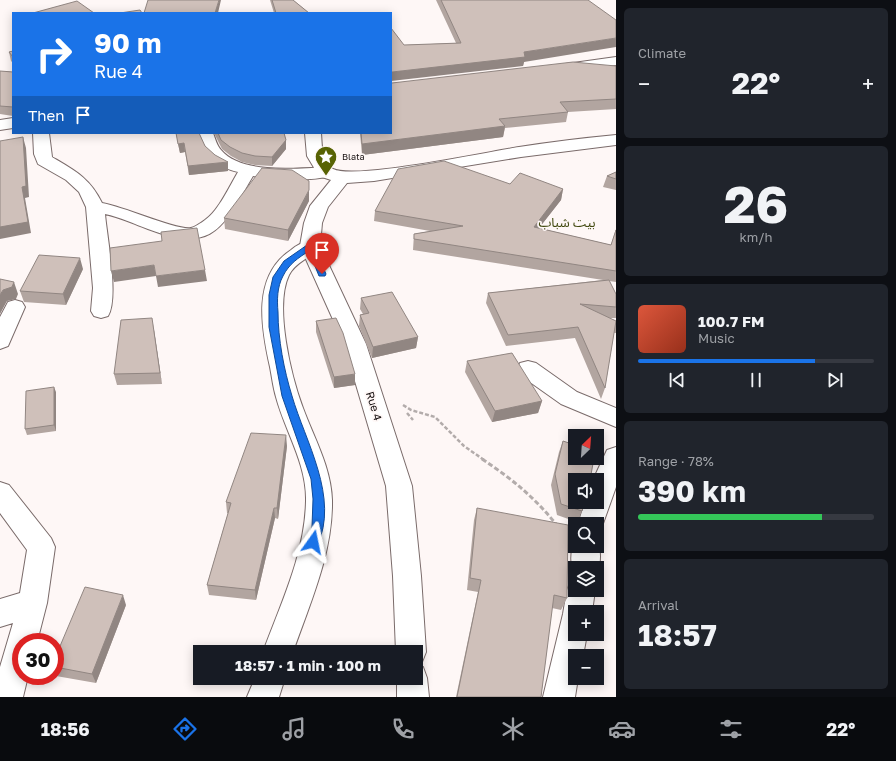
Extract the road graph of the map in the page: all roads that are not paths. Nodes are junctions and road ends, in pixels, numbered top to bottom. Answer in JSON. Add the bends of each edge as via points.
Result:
{"nodes":[{"id":1,"x":616,"y":62,"type":"edge"},
{"id":2,"x":554,"y":70,"type":"edge"},
{"id":3,"x":12,"y":123,"type":"edge"},
{"id":4,"x":0,"y":125,"type":"edge"},
{"id":5,"x":41,"y":134,"type":"edge"},
{"id":6,"x":205,"y":134,"type":"edge"},
{"id":7,"x":313,"y":134,"type":"edge"},
{"id":8,"x":616,"y":140,"type":"edge"},
{"id":9,"x":249,"y":169,"type":"junction"},
{"id":10,"x":334,"y":175,"type":"junction"},
{"id":11,"x":95,"y":207,"type":"junction"},
{"id":12,"x":310,"y":246,"type":"junction"},
{"id":13,"x":15,"y":307,"type":"dead end"},
{"id":14,"x":101,"y":311,"type":"dead end"},
{"id":15,"x":0,"y":341,"type":"edge"},
{"id":16,"x":528,"y":369,"type":"dead end"},
{"id":17,"x":616,"y":418,"type":"edge"},
{"id":18,"x":616,"y":457,"type":"edge"},
{"id":19,"x":0,"y":493,"type":"edge"},
{"id":20,"x":593,"y":517,"type":"edge"},
{"id":21,"x":32,"y":603,"type":"junction"},
{"id":22,"x":0,"y":613,"type":"edge"},
{"id":23,"x":24,"y":633,"type":"edge"},
{"id":24,"x":571,"y":641,"type":"edge"},
{"id":25,"x":280,"y":645,"type":"edge"},
{"id":26,"x":411,"y":645,"type":"edge"},
{"id":27,"x":12,"y":679,"type":"edge"},
{"id":28,"x":267,"y":685,"type":"edge"},
{"id":29,"x":412,"y":685,"type":"edge"},
{"id":30,"x":7,"y":697,"type":"edge"},
{"id":31,"x":263,"y":697,"type":"edge"},
{"id":32,"x":413,"y":697,"type":"edge"},
{"id":33,"x":559,"y":697,"type":"edge"}],
"edges":[{"from":1,"to":2,"type":"street"},
{"from":3,"to":4,"type":"street"},
{"from":5,"to":11,"type":"street","via":[[44,160],[72,176],[87,190]]},
{"from":6,"to":9,"type":"street","via":[[214,154],[226,163]]},
{"from":7,"to":10,"type":"street","via":[[315,156]]},
{"from":8,"to":10,"type":"street","via":[[521,152],[374,176]]},
{"from":9,"to":10,"type":"street","via":[[284,174]]},
{"from":9,"to":11,"type":"street","via":[[212,224],[194,234],[176,233],[113,210]]},
{"from":10,"to":12,"type":"street","via":[[313,223]]},
{"from":11,"to":14,"type":"street","via":[[103,288]]},
{"from":12,"to":25,"type":"street","via":[[287,263],[278,277],[273,295],[273,327],[287,396],[316,479],[319,499],[317,527],[306,572]]},
{"from":12,"to":26,"type":"street","name":"Rue 4","via":[[355,344],[399,486]]},
{"from":13,"to":15,"type":"street"},
{"from":16,"to":17,"type":"street","via":[[569,398]]},
{"from":18,"to":20,"type":"street","via":[[607,475]]},
{"from":19,"to":21,"type":"street","via":[[41,547]]},
{"from":21,"to":22,"type":"street"},
{"from":21,"to":23,"type":"street"},
{"from":24,"to":33,"type":"street"},
{"from":27,"to":30,"type":"street"},
{"from":28,"to":31,"type":"street"},
{"from":29,"to":32,"type":"street"}]}
